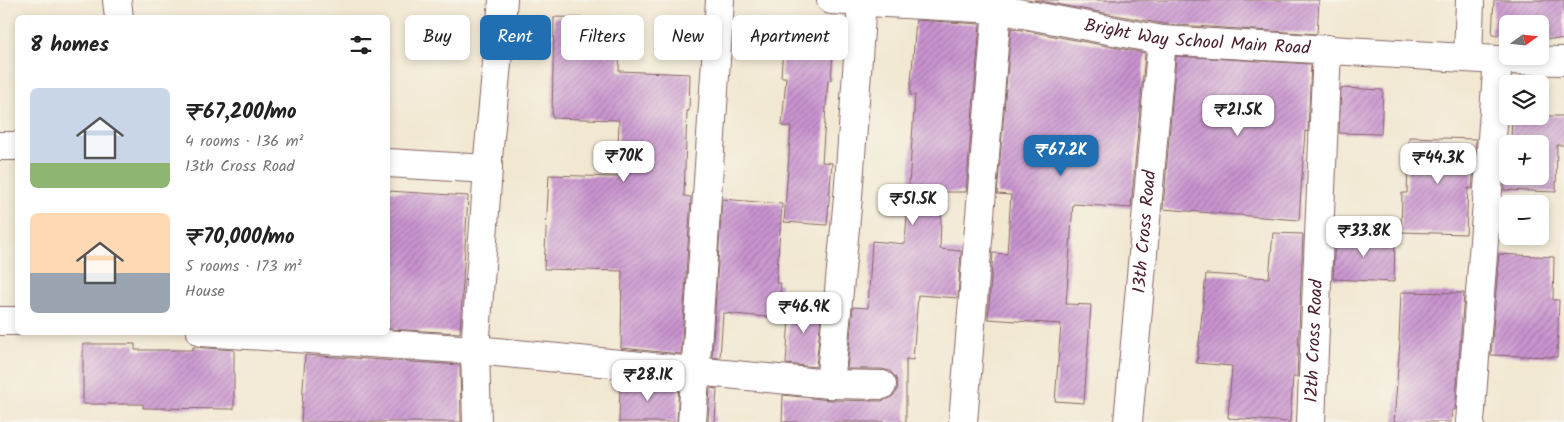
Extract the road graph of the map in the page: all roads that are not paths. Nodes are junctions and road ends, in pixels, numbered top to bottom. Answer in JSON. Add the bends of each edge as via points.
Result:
{"nodes":[{"id":1,"x":117,"y":0,"type":"edge"},
{"id":2,"x":503,"y":0,"type":"edge"},
{"id":3,"x":720,"y":0,"type":"edge"},
{"id":4,"x":831,"y":0,"type":"edge"},
{"id":5,"x":1470,"y":0,"type":"edge"},
{"id":6,"x":862,"y":2,"type":"junction"},
{"id":7,"x":997,"y":9,"type":"junction"},
{"id":8,"x":119,"y":15,"type":"edge"},
{"id":9,"x":1162,"y":40,"type":"junction"},
{"id":10,"x":1327,"y":49,"type":"junction"},
{"id":11,"x":1468,"y":58,"type":"junction"},
{"id":12,"x":1498,"y":60,"type":"junction"},
{"id":13,"x":1564,"y":61,"type":"edge"},
{"id":14,"x":0,"y":146,"type":"edge"},
{"id":15,"x":15,"y":146,"type":"edge"},
{"id":16,"x":390,"y":163,"type":"edge"},
{"id":17,"x":488,"y":169,"type":"junction"},
{"id":18,"x":0,"y":321,"type":"edge"},
{"id":19,"x":15,"y":321,"type":"edge"},
{"id":20,"x":247,"y":335,"type":"edge"},
{"id":21,"x":475,"y":350,"type":"junction"},
{"id":22,"x":695,"y":372,"type":"junction"},
{"id":23,"x":830,"y":384,"type":"junction"},
{"id":24,"x":882,"y":385,"type":"dead end"},
{"id":25,"x":478,"y":422,"type":"edge"},
{"id":26,"x":692,"y":422,"type":"edge"},
{"id":27,"x":963,"y":422,"type":"edge"},
{"id":28,"x":1128,"y":422,"type":"edge"},
{"id":29,"x":1311,"y":422,"type":"edge"},
{"id":30,"x":1470,"y":422,"type":"edge"}],
"edges":[{"from":1,"to":8,"type":"street"},
{"from":2,"to":17,"type":"street"},
{"from":3,"to":22,"type":"street"},
{"from":4,"to":6,"type":"street","name":"Bright Way School Main Road"},
{"from":5,"to":11,"type":"street"},
{"from":6,"to":7,"type":"street","name":"Bright Way School Main Road"},
{"from":6,"to":23,"type":"street"},
{"from":7,"to":9,"type":"street","name":"Bright Way School Main Road"},
{"from":7,"to":27,"type":"street"},
{"from":9,"to":10,"type":"street","name":"Bright Way School Main Road"},
{"from":9,"to":28,"type":"street","name":"13th Cross Road"},
{"from":10,"to":11,"type":"street","name":"Bright Way School Main Road"},
{"from":10,"to":29,"type":"street","name":"12th Cross Road"},
{"from":11,"to":12,"type":"street","name":"Bright Way School Main Road"},
{"from":12,"to":13,"type":"street","name":"Bright Way School Main Road"},
{"from":12,"to":30,"type":"street"},
{"from":14,"to":15,"type":"street"},
{"from":16,"to":17,"type":"street"},
{"from":17,"to":21,"type":"street"},
{"from":18,"to":19,"type":"street"},
{"from":20,"to":21,"type":"street"},
{"from":21,"to":22,"type":"street"},
{"from":21,"to":25,"type":"street"},
{"from":22,"to":23,"type":"street"},
{"from":22,"to":26,"type":"street"},
{"from":23,"to":24,"type":"street"}]}
